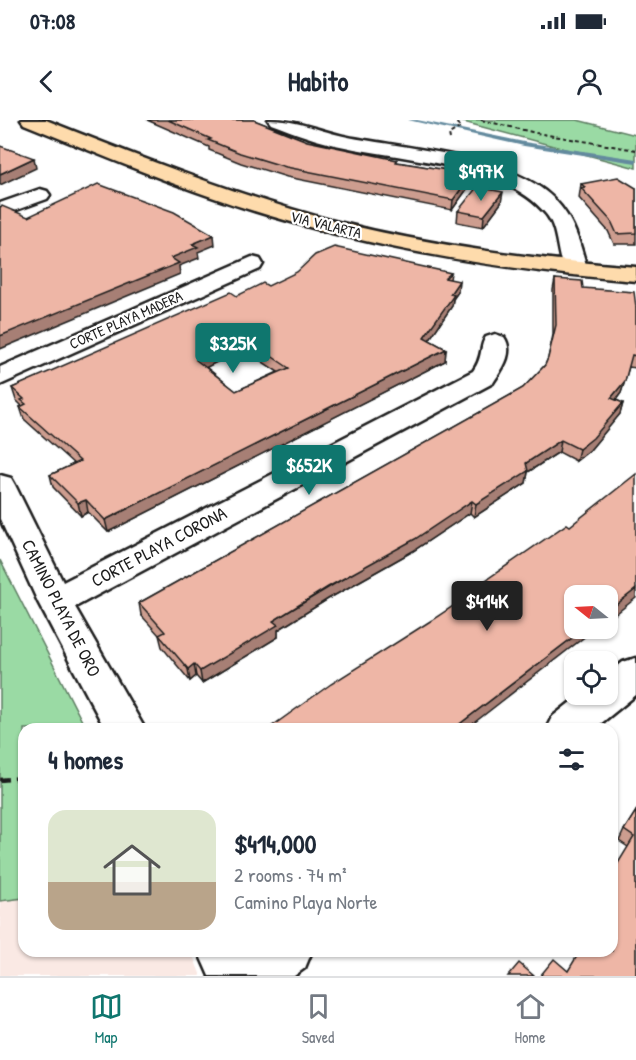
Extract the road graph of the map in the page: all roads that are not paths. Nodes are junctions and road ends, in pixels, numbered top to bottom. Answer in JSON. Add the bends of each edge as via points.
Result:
{"nodes":[{"id":1,"x":30,"y":120,"type":"edge"},
{"id":2,"x":277,"y":120,"type":"edge"},
{"id":3,"x":40,"y":195,"type":"dead end"},
{"id":4,"x":0,"y":210,"type":"edge"},
{"id":5,"x":252,"y":264,"type":"dead end"},
{"id":6,"x":575,"y":269,"type":"junction"},
{"id":7,"x":636,"y":274,"type":"edge"},
{"id":8,"x":495,"y":342,"type":"dead end"},
{"id":9,"x":0,"y":377,"type":"edge"},
{"id":10,"x":0,"y":485,"type":"edge"},
{"id":11,"x":55,"y":602,"type":"junction"},
{"id":12,"x":636,"y":673,"type":"edge"},
{"id":13,"x":121,"y":723,"type":"edge"},
{"id":14,"x":574,"y":723,"type":"edge"},
{"id":15,"x":225,"y":957,"type":"edge"},
{"id":16,"x":280,"y":957,"type":"edge"},
{"id":17,"x":233,"y":976,"type":"edge"},
{"id":18,"x":254,"y":976,"type":"edge"}],
"edges":[{"from":1,"to":6,"type":"main road","name":"VIA VALARTA","via":[[219,194],[297,218],[411,246]]},
{"from":2,"to":6,"type":"street","via":[[316,135],[499,175],[552,208],[567,229]]},
{"from":3,"to":4,"type":"street"},
{"from":5,"to":9,"type":"street","name":"CORTE PLAYA MADERA"},
{"from":6,"to":7,"type":"main road","name":"VIA VALARTA"},
{"from":8,"to":11,"type":"street","name":"CORTE PLAYA CORONA","via":[[495,359],[483,377]]},
{"from":10,"to":11,"type":"street","name":"CAMINO PLAYA DE ORO"},
{"from":11,"to":13,"type":"street","name":"CAMINO PLAYA DE ORO"},
{"from":12,"to":14,"type":"street"},
{"from":15,"to":17,"type":"street"},
{"from":16,"to":18,"type":"street"}]}
